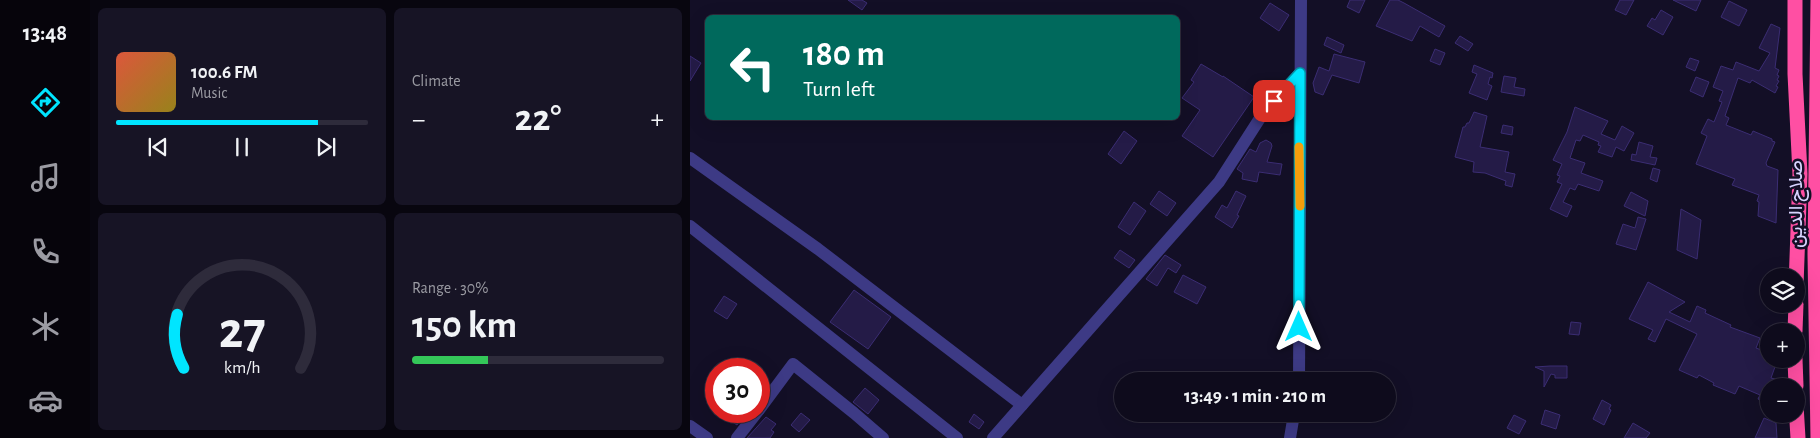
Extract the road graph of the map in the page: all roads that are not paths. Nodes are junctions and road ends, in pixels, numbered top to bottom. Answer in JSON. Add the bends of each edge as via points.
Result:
{"nodes":[{"id":1,"x":1301,"y":0,"type":"edge"},
{"id":2,"x":1795,"y":0,"type":"edge"},
{"id":3,"x":1818,"y":0,"type":"edge"},
{"id":4,"x":1300,"y":73,"type":"junction"},
{"id":5,"x":1818,"y":76,"type":"edge"},
{"id":6,"x":690,"y":158,"type":"edge"},
{"id":7,"x":690,"y":226,"type":"edge"},
{"id":8,"x":1797,"y":268,"type":"edge"},
{"id":9,"x":1299,"y":372,"type":"edge"},
{"id":10,"x":770,"y":394,"type":"edge"},
{"id":11,"x":1022,"y":405,"type":"junction"},
{"id":12,"x":1293,"y":422,"type":"edge"},
{"id":13,"x":748,"y":423,"type":"edge"},
{"id":14,"x":1797,"y":423,"type":"edge"},
{"id":15,"x":690,"y":426,"type":"edge"},
{"id":16,"x":707,"y":438,"type":"edge"},
{"id":17,"x":737,"y":438,"type":"edge"},
{"id":18,"x":883,"y":438,"type":"edge"},
{"id":19,"x":957,"y":438,"type":"edge"},
{"id":20,"x":993,"y":438,"type":"edge"},
{"id":21,"x":1290,"y":438,"type":"edge"},
{"id":22,"x":1798,"y":438,"type":"edge"},
{"id":23,"x":1818,"y":438,"type":"edge"}],
"edges":[{"from":1,"to":4,"type":"street"},
{"from":2,"to":8,"type":"highway","name":"صلاح الدين","via":[[1800,174]]},
{"from":3,"to":5,"type":"highway","name":"صلاح الدين"},
{"from":4,"to":9,"type":"street"},
{"from":4,"to":11,"type":"street","via":[[1262,115],[1219,182]]},
{"from":5,"to":23,"type":"highway","name":"صلاح الدين","via":[[1815,254]]},
{"from":6,"to":11,"type":"street","via":[[818,249]]},
{"from":7,"to":19,"type":"street"},
{"from":10,"to":18,"type":"street","via":[[793,364]]},
{"from":11,"to":20,"type":"street"},
{"from":12,"to":21,"type":"street"},
{"from":13,"to":17,"type":"street"},
{"from":14,"to":22,"type":"highway"},
{"from":15,"to":16,"type":"street"}]}
